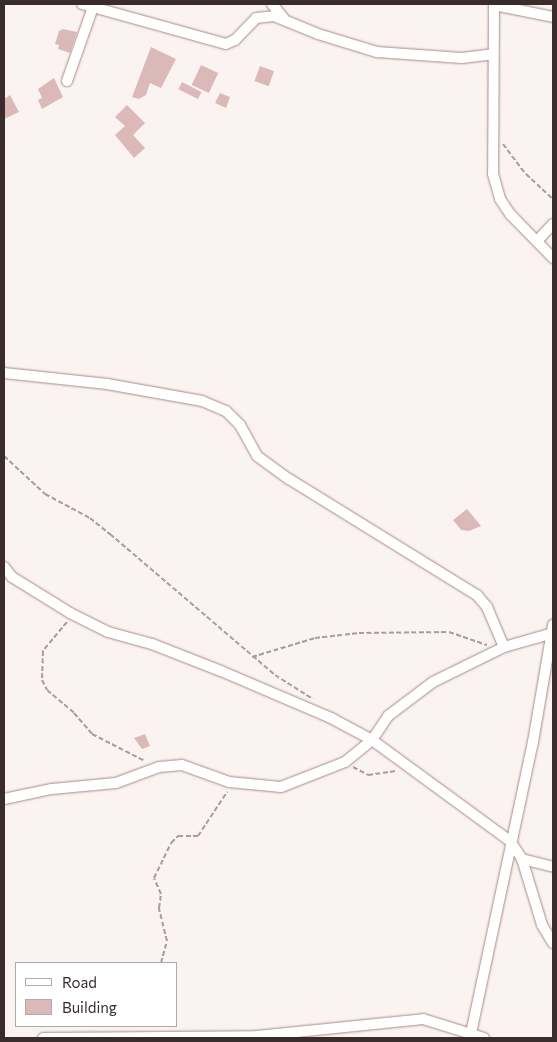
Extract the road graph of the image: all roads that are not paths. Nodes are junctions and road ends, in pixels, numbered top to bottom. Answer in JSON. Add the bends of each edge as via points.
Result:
{"nodes":[{"id":1,"x":82,"y":4,"type":"edge"},
{"id":2,"x":272,"y":4,"type":"edge"},
{"id":3,"x":494,"y":4,"type":"edge"},
{"id":4,"x":93,"y":7,"type":"junction"},
{"id":5,"x":553,"y":17,"type":"edge"},
{"id":6,"x":286,"y":20,"type":"junction"},
{"id":7,"x":494,"y":54,"type":"junction"},
{"id":8,"x":67,"y":81,"type":"dead end"},
{"id":9,"x":553,"y":224,"type":"edge"},
{"id":10,"x":538,"y":240,"type":"junction"},
{"id":11,"x":553,"y":258,"type":"edge"},
{"id":12,"x":4,"y":373,"type":"edge"},
{"id":13,"x":4,"y":567,"type":"edge"},
{"id":14,"x":552,"y":629,"type":"edge"},
{"id":15,"x":501,"y":648,"type":"junction"},
{"id":16,"x":372,"y":740,"type":"junction"},
{"id":17,"x":4,"y":799,"type":"edge"},
{"id":18,"x":510,"y":841,"type":"junction"},
{"id":19,"x":522,"y":859,"type":"junction"},
{"id":20,"x":553,"y":867,"type":"edge"},
{"id":21,"x":553,"y":942,"type":"edge"},
{"id":22,"x":471,"y":1037,"type":"edge"},
{"id":23,"x":43,"y":1038,"type":"edge"},
{"id":24,"x":484,"y":1038,"type":"edge"}],
"edges":[{"from":1,"to":4,"type":"street"},
{"from":2,"to":6,"type":"street"},
{"from":3,"to":5,"type":"street"},
{"from":3,"to":7,"type":"street"},
{"from":4,"to":6,"type":"street","via":[[226,44],[262,16]]},
{"from":4,"to":8,"type":"street"},
{"from":6,"to":7,"type":"street","via":[[318,34],[377,52],[462,58]]},
{"from":7,"to":10,"type":"street","via":[[493,174],[500,199],[510,214]]},
{"from":9,"to":10,"type":"street"},
{"from":10,"to":11,"type":"street"},
{"from":12,"to":15,"type":"street","via":[[108,384],[202,401],[226,411],[240,426],[257,456],[477,595],[487,607]]},
{"from":13,"to":16,"type":"street","via":[[12,576],[70,613],[108,632],[152,644],[323,714]]},
{"from":14,"to":15,"type":"street"},
{"from":14,"to":18,"type":"street","via":[[533,742]]},
{"from":15,"to":16,"type":"street","via":[[462,666],[407,699],[388,716]]},
{"from":16,"to":17,"type":"street","via":[[346,762],[281,787],[229,782],[182,765],[159,767],[116,783],[52,788]]},
{"from":16,"to":18,"type":"street"},
{"from":18,"to":19,"type":"street"},
{"from":18,"to":22,"type":"street"},
{"from":19,"to":20,"type":"street"},
{"from":19,"to":21,"type":"street","via":[[542,925]]},
{"from":22,"to":23,"type":"street","via":[[422,1020],[257,1036]]},
{"from":22,"to":24,"type":"street"}]}
